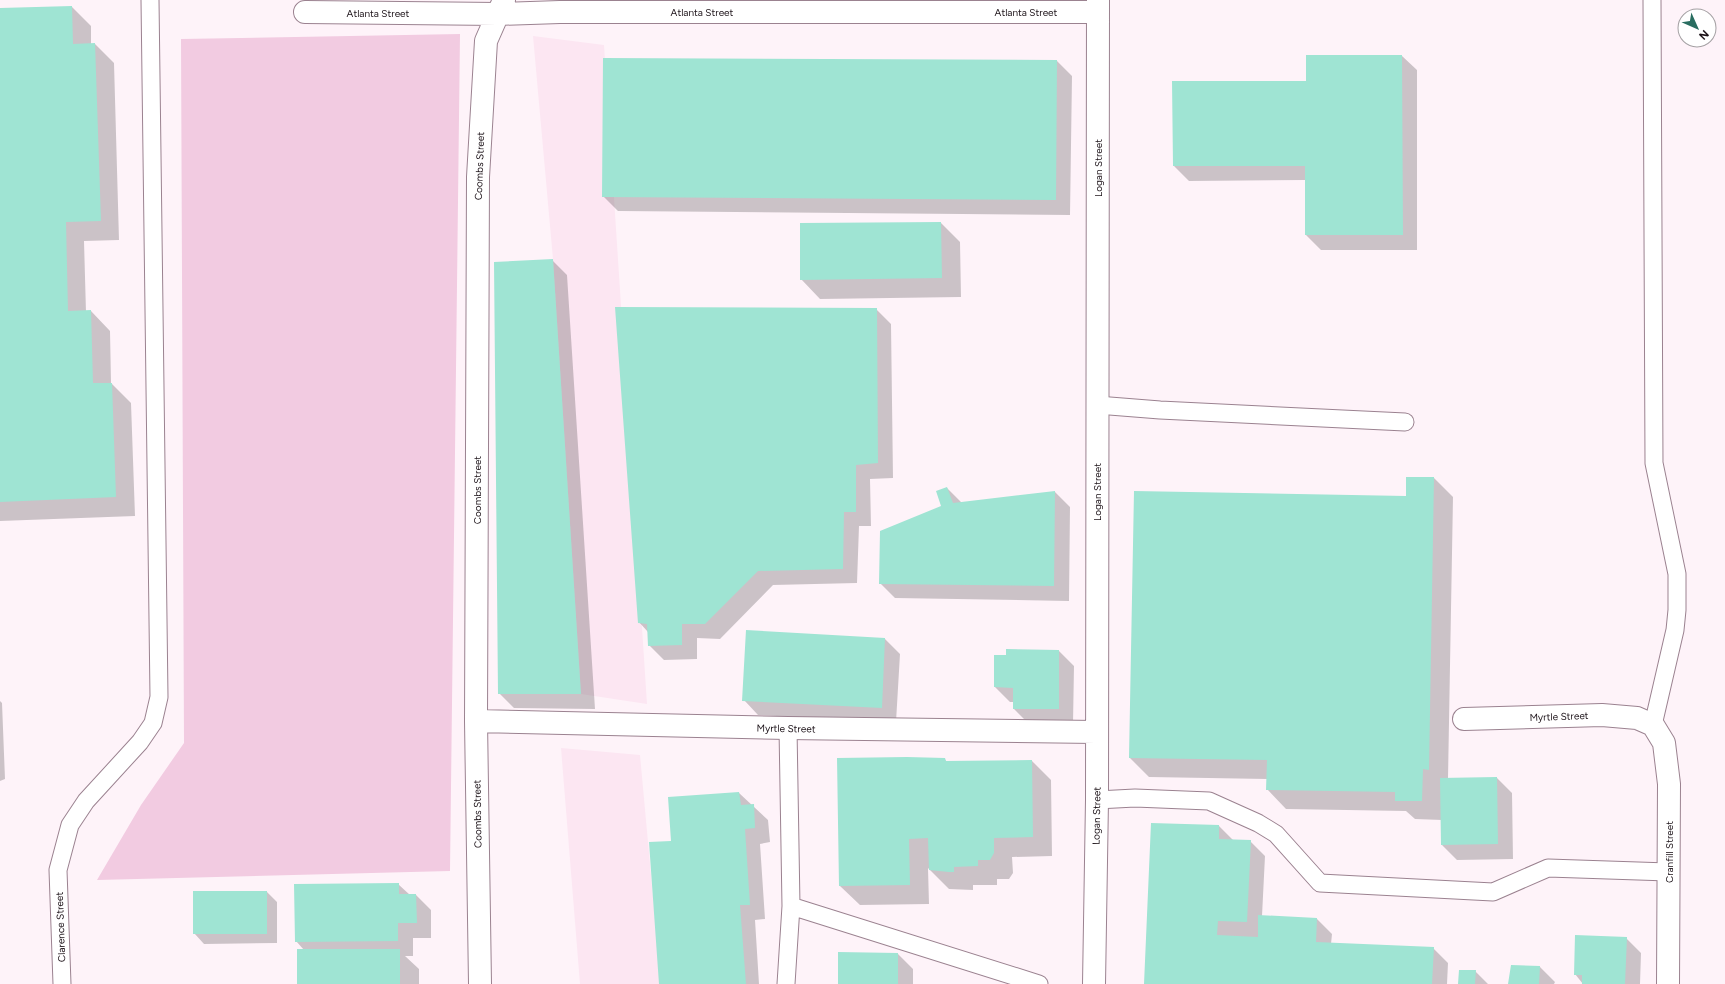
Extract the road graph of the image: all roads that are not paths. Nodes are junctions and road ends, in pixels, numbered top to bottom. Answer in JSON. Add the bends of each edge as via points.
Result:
{"nodes":[{"id":1,"x":150,"y":0,"type":"edge"},
{"id":2,"x":1652,"y":0,"type":"edge"},
{"id":3,"x":1098,"y":6,"type":"edge"},
{"id":4,"x":501,"y":7,"type":"edge"},
{"id":5,"x":305,"y":12,"type":"dead end"},
{"id":6,"x":1097,"y":405,"type":"junction"},
{"id":7,"x":1405,"y":422,"type":"dead end"},
{"id":8,"x":1464,"y":719,"type":"dead end"},
{"id":9,"x":476,"y":721,"type":"junction"},
{"id":10,"x":1652,"y":725,"type":"junction"},
{"id":11,"x":788,"y":728,"type":"junction"},
{"id":12,"x":1096,"y":732,"type":"junction"},
{"id":13,"x":1097,"y":800,"type":"junction"},
{"id":14,"x":1668,"y":872,"type":"junction"},
{"id":15,"x":791,"y":906,"type":"junction"},
{"id":16,"x":62,"y":984,"type":"edge"},
{"id":17,"x":480,"y":984,"type":"edge"},
{"id":18,"x":786,"y":984,"type":"edge"},
{"id":19,"x":1039,"y":984,"type":"edge"},
{"id":20,"x":1094,"y":984,"type":"edge"},
{"id":21,"x":1668,"y":984,"type":"edge"}],
"edges":[{"from":1,"to":16,"type":"lane","name":"Clarence Street","via":[[159,697],[153,723],[140,742],[86,801],[70,826],[58,870]]},
{"from":2,"to":10,"type":"lane","via":[[1654,463],[1677,574],[1675,630]]},
{"from":3,"to":4,"type":"street","name":"Atlanta Street","via":[[560,12]]},
{"from":3,"to":6,"type":"street","name":"Logan Street"},
{"from":4,"to":5,"type":"street","name":"Atlanta Street"},
{"from":4,"to":9,"type":"street","name":"Coombs Street","via":[[486,41],[478,177]]},
{"from":6,"to":7,"type":"lane"},
{"from":6,"to":12,"type":"street","name":"Logan Street"},
{"from":8,"to":10,"type":"street","name":"Myrtle Street","via":[[1602,715],[1637,718]]},
{"from":9,"to":11,"type":"street","name":"Myrtle Street"},
{"from":9,"to":17,"type":"street","name":"Coombs Street"},
{"from":10,"to":14,"type":"street","name":"Cranfill Street","via":[[1664,743],[1669,784]]},
{"from":11,"to":12,"type":"street","name":"Myrtle Street"},
{"from":11,"to":15,"type":"lane"},
{"from":12,"to":13,"type":"street","name":"Logan Street"},
{"from":13,"to":14,"type":"lane","via":[[1135,798],[1210,801],[1276,834],[1320,883],[1493,892],[1548,868]]},
{"from":13,"to":20,"type":"street","name":"Logan Street"},
{"from":14,"to":21,"type":"street","name":"Cranfill Street"},
{"from":15,"to":18,"type":"lane"},
{"from":15,"to":19,"type":"lane"}]}
